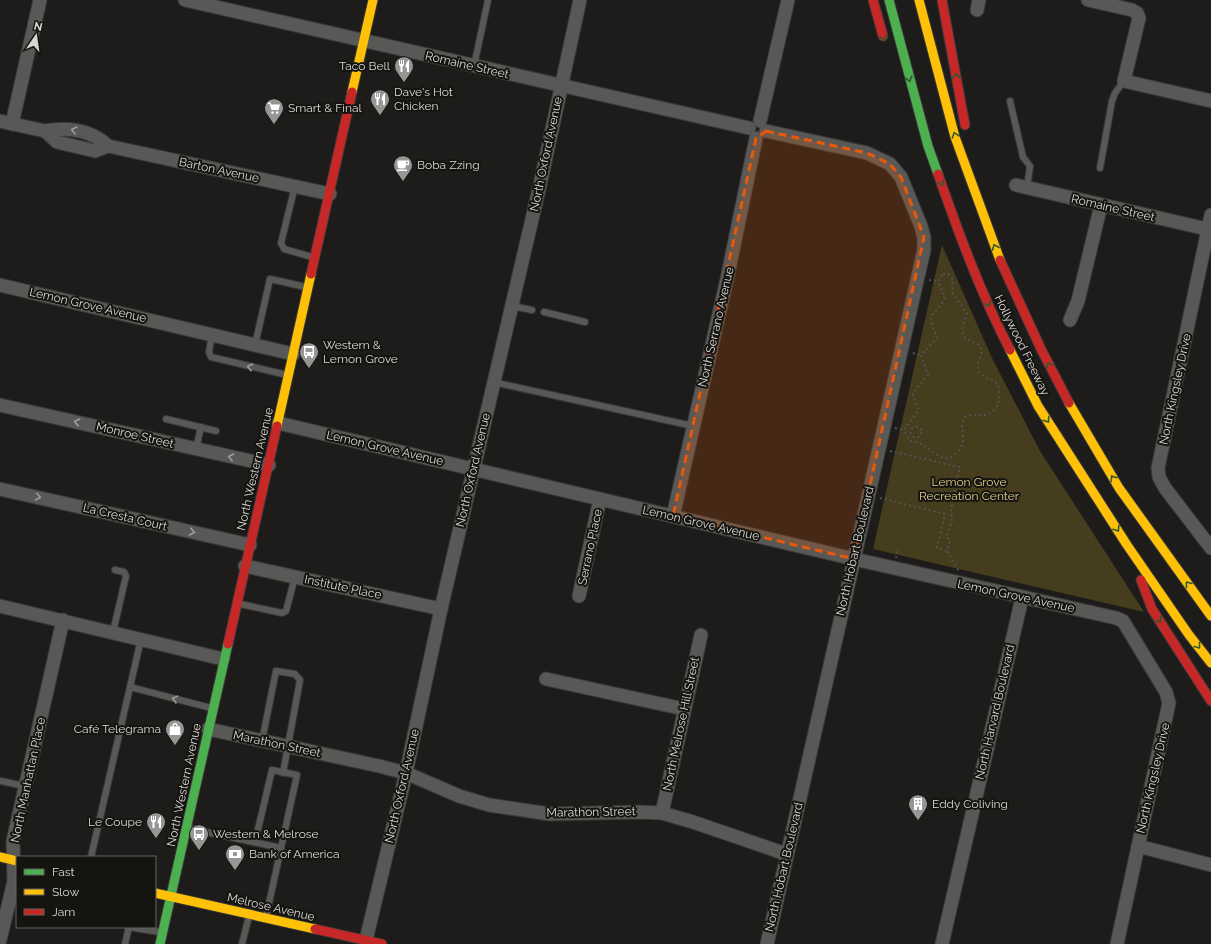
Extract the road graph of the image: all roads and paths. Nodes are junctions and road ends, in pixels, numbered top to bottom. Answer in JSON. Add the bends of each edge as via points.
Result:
{"nodes":[{"id":1,"x":40,"y":0,"type":"edge"},
{"id":2,"x":185,"y":0,"type":"edge"},
{"id":3,"x":373,"y":0,"type":"edge"},
{"id":4,"x":488,"y":0,"type":"edge"},
{"id":5,"x":580,"y":0,"type":"edge"},
{"id":6,"x":788,"y":0,"type":"edge"},
{"id":7,"x":873,"y":0,"type":"edge"},
{"id":8,"x":889,"y":0,"type":"edge"},
{"id":9,"x":919,"y":0,"type":"edge"},
{"id":10,"x":942,"y":0,"type":"edge"},
{"id":11,"x":1088,"y":0,"type":"edge"},
{"id":12,"x":365,"y":42,"type":"junction"},
{"id":13,"x":887,"y":47,"type":"dead end"},
{"id":14,"x":474,"y":66,"type":"junction"},
{"id":15,"x":1124,"y":81,"type":"junction"},
{"id":16,"x":560,"y":86,"type":"junction"},
{"id":17,"x":906,"y":99,"type":"dead end"},
{"id":18,"x":1010,"y":101,"type":"dead end"},
{"id":19,"x":1211,"y":101,"type":"edge"},
{"id":20,"x":6,"y":122,"type":"edge"},
{"id":21,"x":758,"y":129,"type":"junction"},
{"id":22,"x":967,"y":132,"type":"dead end"},
{"id":23,"x":928,"y":146,"type":"junction"},
{"id":24,"x":972,"y":155,"type":"dead end"},
{"id":25,"x":890,"y":164,"type":"joint"},
{"id":26,"x":1100,"y":168,"type":"dead end"},
{"id":27,"x":294,"y":186,"type":"junction"},
{"id":28,"x":1021,"y":186,"type":"joint"},
{"id":29,"x":330,"y":194,"type":"junction"},
{"id":30,"x":1101,"y":205,"type":"junction"},
{"id":31,"x":1211,"y":215,"type":"edge"},
{"id":32,"x":986,"y":224,"type":"junction"},
{"id":33,"x":1209,"y":230,"type":"edge"},
{"id":34,"x":315,"y":258,"type":"junction"},
{"id":35,"x":0,"y":285,"type":"edge"},
{"id":36,"x":308,"y":288,"type":"junction"},
{"id":37,"x":512,"y":306,"type":"junction"},
{"id":38,"x":532,"y":310,"type":"dead end"},
{"id":39,"x":544,"y":312,"type":"dead end"},
{"id":40,"x":1070,"y":320,"type":"dead end"},
{"id":41,"x":585,"y":322,"type":"dead end"},
{"id":42,"x":212,"y":335,"type":"junction"},
{"id":43,"x":255,"y":345,"type":"junction"},
{"id":44,"x":293,"y":354,"type":"junction"},
{"id":45,"x":288,"y":375,"type":"junction"},
{"id":46,"x":493,"y":382,"type":"junction"},
{"id":47,"x":0,"y":405,"type":"edge"},
{"id":48,"x":166,"y":419,"type":"dead end"},
{"id":49,"x":278,"y":423,"type":"junction"},
{"id":50,"x":693,"y":426,"type":"junction"},
{"id":51,"x":200,"y":427,"type":"junction"},
{"id":52,"x":216,"y":430,"type":"dead end"},
{"id":53,"x":911,"y":435,"type":"junction"},
{"id":54,"x":906,"y":438,"type":"junction"},
{"id":55,"x":879,"y":448,"type":"junction"},
{"id":56,"x":196,"y":449,"type":"junction"},
{"id":57,"x":269,"y":465,"type":"junction"},
{"id":58,"x":473,"y":469,"type":"junction"},
{"id":59,"x":0,"y":488,"type":"edge"},
{"id":60,"x":868,"y":495,"type":"junction"},
{"id":61,"x":600,"y":499,"type":"junction"},
{"id":62,"x":673,"y":516,"type":"junction"},
{"id":63,"x":250,"y":545,"type":"junction"},
{"id":64,"x":1128,"y":545,"type":"junction"},
{"id":65,"x":1211,"y":548,"type":"edge"},
{"id":66,"x":947,"y":551,"type":"junction"},
{"id":67,"x":854,"y":559,"type":"junction"},
{"id":68,"x":245,"y":566,"type":"junction"},
{"id":69,"x":115,"y":570,"type":"dead end"},
{"id":70,"x":295,"y":577,"type":"junction"},
{"id":71,"x":955,"y":583,"type":"junction"},
{"id":72,"x":579,"y":596,"type":"dead end"},
{"id":73,"x":1022,"y":598,"type":"junction"},
{"id":74,"x":236,"y":603,"type":"junction"},
{"id":75,"x":0,"y":606,"type":"edge"},
{"id":76,"x":441,"y":609,"type":"junction"},
{"id":77,"x":1211,"y":616,"type":"edge"},
{"id":78,"x":63,"y":620,"type":"junction"},
{"id":79,"x":1123,"y":621,"type":"joint"},
{"id":80,"x":113,"y":632,"type":"junction"},
{"id":81,"x":701,"y":635,"type":"dead end"},
{"id":82,"x":141,"y":638,"type":"junction"},
{"id":83,"x":223,"y":659,"type":"junction"},
{"id":84,"x":1211,"y":663,"type":"edge"},
{"id":85,"x":546,"y":679,"type":"dead end"},
{"id":86,"x":130,"y":687,"type":"junction"},
{"id":87,"x":1211,"y":701,"type":"edge"},
{"id":88,"x":213,"y":708,"type":"junction"},
{"id":89,"x":684,"y":710,"type":"junction"},
{"id":90,"x":208,"y":729,"type":"junction"},
{"id":91,"x":262,"y":741,"type":"junction"},
{"id":92,"x":289,"y":746,"type":"junction"},
{"id":93,"x":283,"y":772,"type":"junction"},
{"id":94,"x":406,"y":773,"type":"junction"},
{"id":95,"x":0,"y":781,"type":"edge"},
{"id":96,"x":25,"y":786,"type":"junction"},
{"id":97,"x":662,"y":813,"type":"junction"},
{"id":98,"x":186,"y":828,"type":"junction"},
{"id":99,"x":255,"y":842,"type":"junction"},
{"id":100,"x":1138,"y":846,"type":"junction"},
{"id":101,"x":281,"y":848,"type":"junction"},
{"id":102,"x":786,"y":854,"type":"junction"},
{"id":103,"x":91,"y":856,"type":"edge"},
{"id":104,"x":0,"y":857,"type":"edge"},
{"id":105,"x":15,"y":861,"type":"edge"},
{"id":106,"x":1211,"y":865,"type":"edge"},
{"id":107,"x":156,"y":893,"type":"edge"},
{"id":108,"x":171,"y":896,"type":"junction"},
{"id":109,"x":249,"y":915,"type":"junction"},
{"id":110,"x":266,"y":918,"type":"junction"},
{"id":111,"x":128,"y":928,"type":"edge"},
{"id":112,"x":134,"y":928,"type":"edge"},
{"id":113,"x":163,"y":933,"type":"junction"},
{"id":114,"x":331,"y":939,"type":"edge"},
{"id":115,"x":0,"y":940,"type":"edge"},
{"id":116,"x":366,"y":940,"type":"junction"},
{"id":117,"x":125,"y":944,"type":"edge"},
{"id":118,"x":160,"y":944,"type":"edge"},
{"id":119,"x":242,"y":944,"type":"edge"},
{"id":120,"x":382,"y":944,"type":"edge"},
{"id":121,"x":767,"y":944,"type":"edge"},
{"id":122,"x":942,"y":944,"type":"edge"},
{"id":123,"x":1117,"y":944,"type":"edge"}],
"edges":[{"from":1,"to":20,"type":"street"},
{"from":2,"to":12,"type":"street","name":"Romaine Street"},
{"from":3,"to":12,"type":"main road","name":"North Western Avenue"},
{"from":4,"to":14,"type":"lane"},
{"from":5,"to":16,"type":"street","name":"North Oxford Avenue"},
{"from":6,"to":21,"type":"street","name":"North Serrano Avenue"},
{"from":7,"to":13,"type":"main road","one_way":true},
{"from":8,"to":23,"type":"main road","name":"Hollywood Freeway","one_way":true},
{"from":32,"to":9,"type":"main road","name":"Hollywood Freeway","one_way":true,"via":[[955,137]]},
{"from":22,"to":10,"type":"main road","one_way":true},
{"from":11,"to":15,"type":"street","via":[[1132,10],[1139,18]]},
{"from":12,"to":14,"type":"street","name":"Romaine Street"},
{"from":12,"to":29,"type":"main road","name":"North Western Avenue"},
{"from":14,"to":16,"type":"street","name":"Romaine Street"},
{"from":15,"to":19,"type":"street"},
{"from":15,"to":26,"type":"lane","via":[[1112,101]]},
{"from":16,"to":21,"type":"street","name":"Romaine Street"},
{"from":16,"to":37,"type":"street","name":"North Oxford Avenue"},
{"from":17,"to":23,"type":"main road"},
{"from":18,"to":28,"type":"lane","via":[[1023,157],[1030,166]]},
{"from":20,"to":27,"type":"street","name":"Barton Avenue","via":[[45,131],[63,128],[98,136],[108,146]]},
{"from":21,"to":25,"type":"street","name":"Romaine Street","via":[[867,153]]},
{"from":21,"to":50,"type":"street","name":"North Serrano Avenue"},
{"from":23,"to":64,"type":"main road","name":"Hollywood Freeway","one_way":true,"via":[[970,262],[1016,364],[1038,406]]},
{"from":24,"to":32,"type":"main road"},
{"from":25,"to":55,"type":"street","name":"North Hobart Boulevard","via":[[901,177],[921,226],[924,244]]},
{"from":27,"to":29,"type":"street","name":"Barton Avenue"},
{"from":27,"to":34,"type":"lane","via":[[281,243],[284,248]]},
{"from":28,"to":30,"type":"street","name":"Romaine Street"},
{"from":29,"to":34,"type":"main road","name":"North Western Avenue"},
{"from":30,"to":33,"type":"street","name":"Romaine Street"},
{"from":30,"to":40,"type":"street","via":[[1078,301]]},
{"from":31,"to":33,"type":"street","name":"North Kingsley Drive"},
{"from":77,"to":32,"type":"main road","name":"Hollywood Freeway","one_way":true,"via":[[1137,514],[1085,432],[1042,352]]},
{"from":33,"to":65,"type":"street","name":"North Kingsley Drive","via":[[1158,477]]},
{"from":34,"to":36,"type":"main road","name":"North Western Avenue"},
{"from":35,"to":42,"type":"street","name":"Lemon Grove Avenue"},
{"from":36,"to":43,"type":"lane","via":[[270,279]]},
{"from":36,"to":44,"type":"main road","name":"North Western Avenue"},
{"from":37,"to":38,"type":"lane"},
{"from":37,"to":46,"type":"street","name":"North Oxford Avenue"},
{"from":39,"to":41,"type":"lane"},
{"from":42,"to":43,"type":"street","name":"Lemon Grove Avenue"},
{"from":45,"to":42,"type":"lane","one_way":true,"via":[[211,357],[209,352]]},
{"from":43,"to":44,"type":"street","name":"Lemon Grove Avenue"},
{"from":44,"to":45,"type":"main road","name":"North Western Avenue"},
{"from":45,"to":49,"type":"main road","name":"North Western Avenue"},
{"from":46,"to":50,"type":"lane"},
{"from":46,"to":58,"type":"street","name":"North Oxford Avenue"},
{"from":56,"to":47,"type":"street","name":"Monroe Street","one_way":true},
{"from":48,"to":51,"type":"lane"},
{"from":49,"to":57,"type":"main road","name":"North Western Avenue"},
{"from":49,"to":58,"type":"street","name":"Lemon Grove Avenue"},
{"from":50,"to":62,"type":"street","name":"North Serrano Avenue"},
{"from":51,"to":52,"type":"lane"},
{"from":51,"to":56,"type":"lane"},
{"from":53,"to":53,"type":"path","via":[[918,437],[920,428],[912,427]]},
{"from":53,"to":54,"type":"path"},
{"from":54,"to":54,"type":"path","via":[[922,444],[937,456],[950,457],[956,454],[963,444],[961,428],[965,417],[974,414],[986,415],[996,408],[999,401],[1000,392],[996,382],[982,376],[978,369],[982,350],[963,334],[967,313],[953,294],[952,278],[948,274],[943,274],[938,281],[945,297],[942,305],[931,316],[937,338],[921,355],[928,375],[914,389],[913,397],[919,410],[904,430]]},
{"from":55,"to":60,"type":"street","name":"North Hobart Boulevard"},
{"from":55,"to":66,"type":"path","via":[[960,467],[951,510],[952,520],[946,536],[950,541]]},
{"from":57,"to":56,"type":"street","name":"Monroe Street","one_way":true},
{"from":57,"to":63,"type":"main road","name":"North Western Avenue"},
{"from":58,"to":61,"type":"street","name":"Lemon Grove Avenue"},
{"from":58,"to":76,"type":"street","name":"North Oxford Avenue"},
{"from":59,"to":63,"type":"street","name":"La Cresta Court","one_way":true},
{"from":60,"to":66,"type":"path","via":[[945,514],[937,548]]},
{"from":60,"to":67,"type":"street","name":"North Hobart Boulevard"},
{"from":61,"to":62,"type":"street","name":"Lemon Grove Avenue"},
{"from":61,"to":72,"type":"street","name":"Serrano Place"},
{"from":62,"to":67,"type":"street","name":"Lemon Grove Avenue"},
{"from":63,"to":68,"type":"main road","name":"North Western Avenue"},
{"from":64,"to":84,"type":"main road","name":"Hollywood Freeway","one_way":true},
{"from":64,"to":87,"type":"main road","one_way":true,"via":[[1152,609]]},
{"from":66,"to":71,"type":"path","via":[[958,570]]},
{"from":67,"to":71,"type":"street","name":"Lemon Grove Avenue"},
{"from":67,"to":102,"type":"street","name":"North Hobart Boulevard"},
{"from":68,"to":70,"type":"street","name":"Institute Place"},
{"from":68,"to":74,"type":"main road","name":"North Western Avenue"},
{"from":69,"to":80,"type":"lane","via":[[124,572],[126,576]]},
{"from":70,"to":74,"type":"lane","via":[[286,611],[282,613]]},
{"from":70,"to":76,"type":"street","name":"Institute Place"},
{"from":71,"to":73,"type":"street","name":"Lemon Grove Avenue"},
{"from":73,"to":79,"type":"street","name":"Lemon Grove Avenue"},
{"from":73,"to":122,"type":"street","name":"North Harvard Boulevard"},
{"from":74,"to":83,"type":"main road","name":"North Western Avenue"},
{"from":75,"to":78,"type":"street"},
{"from":76,"to":94,"type":"street","name":"North Oxford Avenue"},
{"from":78,"to":80,"type":"street"},
{"from":78,"to":96,"type":"street","name":"North Manhattan Place"},
{"from":79,"to":100,"type":"street","name":"North Kingsley Drive","via":[[1166,692],[1169,703]]},
{"from":80,"to":82,"type":"street"},
{"from":81,"to":89,"type":"street","name":"North Melrose Hill Street"},
{"from":82,"to":83,"type":"street"},
{"from":82,"to":86,"type":"lane"},
{"from":83,"to":88,"type":"main road","name":"North Western Avenue"},
{"from":85,"to":89,"type":"street"},
{"from":88,"to":86,"type":"lane","one_way":true},
{"from":86,"to":103,"type":"lane"},
{"from":88,"to":90,"type":"main road","name":"North Western Avenue"},
{"from":89,"to":97,"type":"street","name":"North Melrose Hill Street"},
{"from":90,"to":91,"type":"street","name":"Marathon Street"},
{"from":90,"to":98,"type":"main road","name":"North Western Avenue"},
{"from":91,"to":92,"type":"street","name":"Marathon Street"},
{"from":91,"to":92,"type":"lane","via":[[276,671],[295,674],[300,680]]},
{"from":92,"to":93,"type":"lane"},
{"from":92,"to":94,"type":"street","name":"Marathon Street"},
{"from":93,"to":99,"type":"lane","via":[[272,770]]},
{"from":93,"to":101,"type":"lane","via":[[297,775]]},
{"from":94,"to":97,"type":"street","name":"Marathon Street","via":[[459,796],[489,805],[550,814]]},
{"from":94,"to":116,"type":"street","name":"North Oxford Avenue"},
{"from":95,"to":96,"type":"lane"},
{"from":96,"to":105,"type":"street","name":"North Manhattan Place","via":[[13,842]]},
{"from":97,"to":102,"type":"street","name":"Marathon Street"},
{"from":98,"to":99,"type":"lane"},
{"from":98,"to":108,"type":"main road","name":"North Western Avenue"},
{"from":99,"to":101,"type":"lane"},
{"from":100,"to":106,"type":"street"},
{"from":100,"to":123,"type":"street","name":"North Kingsley Drive"},
{"from":101,"to":110,"type":"lane"},
{"from":102,"to":121,"type":"street","name":"North Hobart Boulevard"},
{"from":104,"to":105,"type":"main road"},
{"from":105,"to":115,"type":"street","name":"North Manhattan Place","via":[[14,881]]},
{"from":107,"to":108,"type":"main road","name":"Melrose Avenue"},
{"from":108,"to":109,"type":"main road","name":"Melrose Avenue"},
{"from":108,"to":113,"type":"main road","name":"North Western Avenue"},
{"from":109,"to":110,"type":"main road","name":"Melrose Avenue"},
{"from":109,"to":119,"type":"lane"},
{"from":110,"to":114,"type":"main road","name":"Melrose Avenue"},
{"from":111,"to":117,"type":"lane"},
{"from":112,"to":113,"type":"lane"},
{"from":113,"to":118,"type":"main road","name":"North Western Avenue"},
{"from":114,"to":116,"type":"main road","name":"Melrose Avenue"},
{"from":116,"to":120,"type":"main road","name":"Melrose Avenue"}]}
